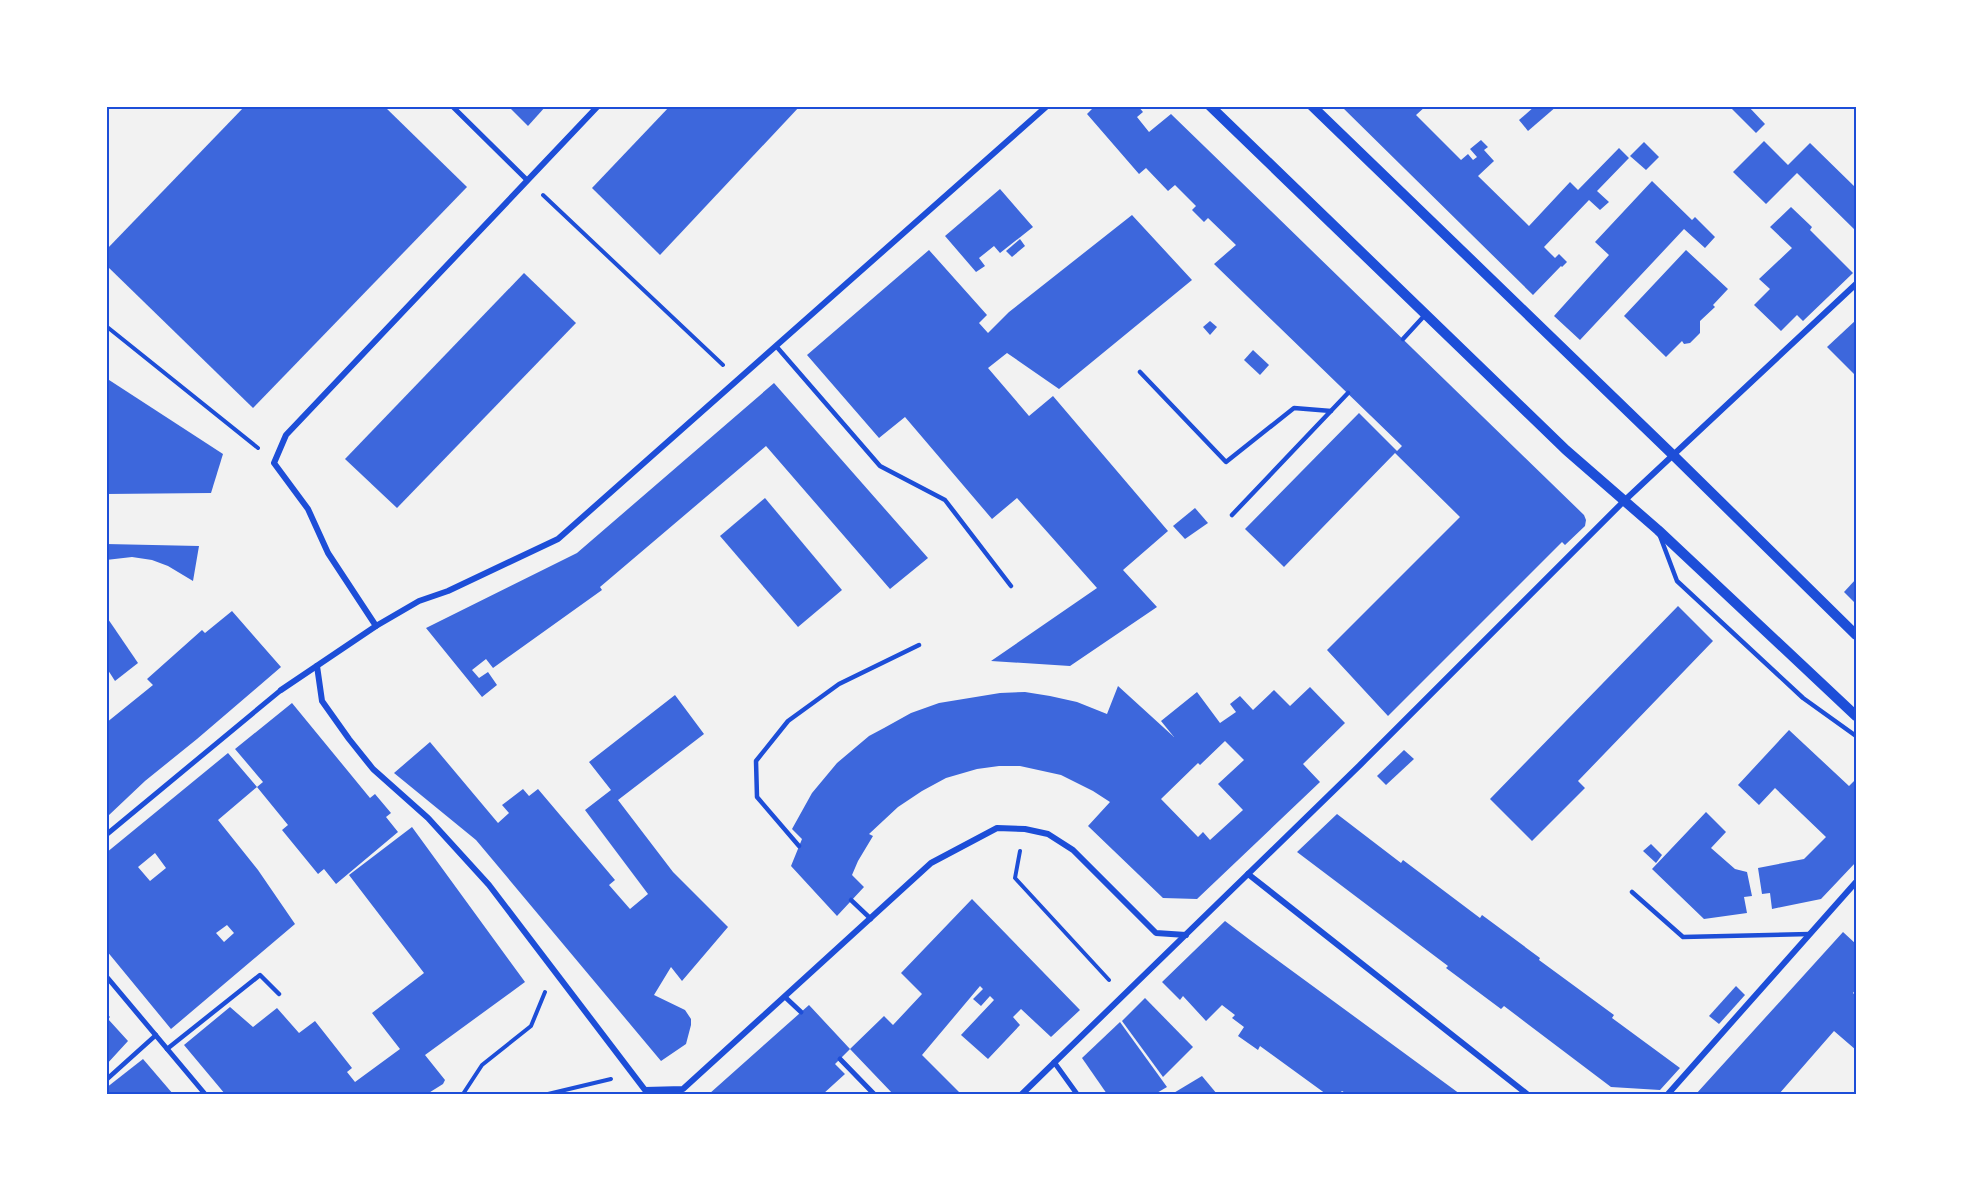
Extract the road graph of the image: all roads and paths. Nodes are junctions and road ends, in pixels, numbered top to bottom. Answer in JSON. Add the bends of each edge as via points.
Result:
{"nodes":[{"id":1,"x":452,"y":106,"type":"edge"},
{"id":2,"x":598,"y":106,"type":"edge"},
{"id":3,"x":1047,"y":106,"type":"edge"},
{"id":4,"x":1210,"y":106,"type":"edge"},
{"id":5,"x":1312,"y":106,"type":"edge"},
{"id":6,"x":527,"y":180,"type":"junction"},
{"id":7,"x":1857,"y":284,"type":"edge"},
{"id":8,"x":1425,"y":315,"type":"junction"},
{"id":9,"x":106,"y":326,"type":"edge"},
{"id":10,"x":1403,"y":339,"type":"dead end"},
{"id":11,"x":776,"y":346,"type":"junction"},
{"id":12,"x":1140,"y":372,"type":"dead end"},
{"id":13,"x":738,"y":380,"type":"junction"},
{"id":14,"x":1348,"y":393,"type":"dead end"},
{"id":15,"x":1331,"y":411,"type":"junction"},
{"id":16,"x":1673,"y":455,"type":"junction"},
{"id":17,"x":274,"y":463,"type":"junction"},
{"id":18,"x":1624,"y":501,"type":"junction"},
{"id":19,"x":1232,"y":515,"type":"dead end"},
{"id":20,"x":1658,"y":530,"type":"junction"},
{"id":21,"x":1011,"y":586,"type":"dead end"},
{"id":22,"x":376,"y":626,"type":"junction"},
{"id":23,"x":1857,"y":635,"type":"edge"},
{"id":24,"x":919,"y":645,"type":"dead end"},
{"id":25,"x":317,"y":666,"type":"junction"},
{"id":26,"x":281,"y":690,"type":"joint"},
{"id":27,"x":1857,"y":716,"type":"edge"},
{"id":28,"x":1857,"y":736,"type":"edge"},
{"id":29,"x":1025,"y":830,"type":"junction"},
{"id":30,"x":106,"y":835,"type":"edge"},
{"id":31,"x":799,"y":846,"type":"dead end"},
{"id":32,"x":1248,"y":874,"type":"junction"},
{"id":33,"x":1857,"y":882,"type":"edge"},
{"id":34,"x":1632,"y":892,"type":"dead end"},
{"id":35,"x":851,"y":900,"type":"dead end"},
{"id":36,"x":871,"y":919,"type":"junction"},
{"id":37,"x":1811,"y":934,"type":"junction"},
{"id":38,"x":1186,"y":935,"type":"junction"},
{"id":39,"x":555,"y":970,"type":"junction"},
{"id":40,"x":106,"y":976,"type":"edge"},
{"id":41,"x":279,"y":994,"type":"dead end"},
{"id":42,"x":1124,"y":995,"type":"junction"},
{"id":43,"x":785,"y":997,"type":"junction"},
{"id":44,"x":801,"y":1012,"type":"dead end"},
{"id":45,"x":156,"y":1035,"type":"junction"},
{"id":46,"x":167,"y":1049,"type":"junction"},
{"id":47,"x":840,"y":1059,"type":"dead end"},
{"id":48,"x":1054,"y":1062,"type":"junction"},
{"id":49,"x":633,"y":1074,"type":"junction"},
{"id":50,"x":106,"y":1080,"type":"edge"},
{"id":51,"x":643,"y":1092,"type":"edge"},
{"id":52,"x":205,"y":1095,"type":"edge"},
{"id":53,"x":463,"y":1095,"type":"edge"},
{"id":54,"x":548,"y":1095,"type":"edge"},
{"id":55,"x":874,"y":1095,"type":"edge"},
{"id":56,"x":1022,"y":1095,"type":"edge"},
{"id":57,"x":1077,"y":1095,"type":"edge"},
{"id":58,"x":1527,"y":1095,"type":"edge"},
{"id":59,"x":1668,"y":1095,"type":"edge"}],
"edges":[{"from":1,"to":6,"type":"street"},
{"from":2,"to":6,"type":"street"},
{"from":3,"to":11,"type":"street"},
{"from":4,"to":8,"type":"street"},
{"from":5,"to":16,"type":"street"},
{"from":6,"to":13,"type":"path"},
{"from":6,"to":17,"type":"street","via":[[286,435]]},
{"from":7,"to":16,"type":"street"},
{"from":8,"to":10,"type":"lane"},
{"from":8,"to":18,"type":"street"},
{"from":9,"to":17,"type":"path"},
{"from":11,"to":13,"type":"street"},
{"from":11,"to":21,"type":"lane","via":[[880,466],[945,500]]},
{"from":12,"to":15,"type":"lane","via":[[1226,462],[1294,408]]},
{"from":13,"to":22,"type":"street","via":[[558,539],[419,601]]},
{"from":14,"to":15,"type":"lane"},
{"from":15,"to":19,"type":"lane"},
{"from":16,"to":18,"type":"street"},
{"from":16,"to":23,"type":"street"},
{"from":17,"to":22,"type":"street","via":[[308,509],[328,553]]},
{"from":18,"to":20,"type":"street"},
{"from":18,"to":32,"type":"street"},
{"from":20,"to":27,"type":"street"},
{"from":20,"to":28,"type":"lane","via":[[1677,581],[1803,698]]},
{"from":22,"to":25,"type":"street"},
{"from":24,"to":31,"type":"lane","via":[[839,684],[788,721],[756,761],[757,797]]},
{"from":25,"to":26,"type":"street"},
{"from":25,"to":39,"type":"street","via":[[322,701],[349,740],[372,769],[428,818],[489,885]]},
{"from":26,"to":30,"type":"street"},
{"from":29,"to":36,"type":"street","via":[[997,828],[931,863]]},
{"from":29,"to":38,"type":"street","via":[[1048,834],[1072,850],[1156,933]]},
{"from":29,"to":42,"type":"path","via":[[1015,878]]},
{"from":32,"to":38,"type":"street"},
{"from":32,"to":58,"type":"street"},
{"from":33,"to":37,"type":"street"},
{"from":34,"to":37,"type":"lane","via":[[1683,937]]},
{"from":35,"to":36,"type":"lane"},
{"from":36,"to":43,"type":"street"},
{"from":37,"to":59,"type":"street"},
{"from":38,"to":42,"type":"street"},
{"from":39,"to":49,"type":"street"},
{"from":39,"to":53,"type":"path","via":[[531,1026],[482,1065]]},
{"from":40,"to":45,"type":"street"},
{"from":41,"to":46,"type":"lane","via":[[260,975]]},
{"from":42,"to":48,"type":"street"},
{"from":43,"to":44,"type":"street"},
{"from":43,"to":51,"type":"street","via":[[683,1089]]},
{"from":45,"to":46,"type":"street"},
{"from":45,"to":50,"type":"lane"},
{"from":46,"to":52,"type":"street"},
{"from":47,"to":55,"type":"street"},
{"from":48,"to":56,"type":"street"},
{"from":48,"to":57,"type":"street"},
{"from":49,"to":51,"type":"street"},
{"from":49,"to":54,"type":"path"}]}
